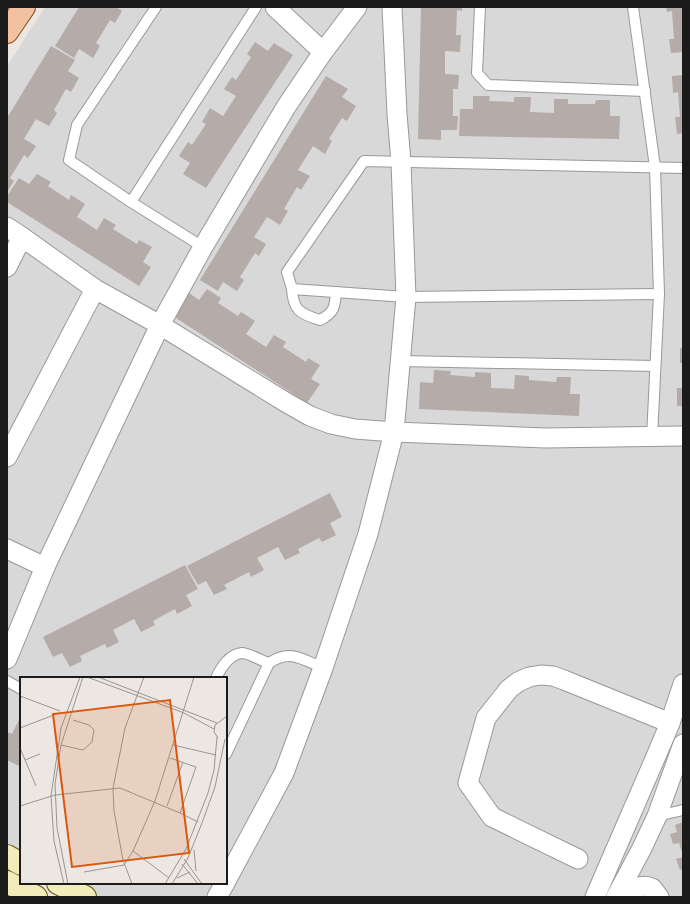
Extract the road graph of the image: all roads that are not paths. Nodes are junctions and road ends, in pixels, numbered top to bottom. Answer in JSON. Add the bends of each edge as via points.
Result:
{"nodes":[{"id":1,"x":24,"y":7,"type":"edge"},
{"id":2,"x":156,"y":7,"type":"edge"},
{"id":3,"x":256,"y":7,"type":"edge"},
{"id":4,"x":275,"y":7,"type":"edge"},
{"id":5,"x":356,"y":7,"type":"edge"},
{"id":6,"x":392,"y":7,"type":"edge"},
{"id":7,"x":480,"y":7,"type":"edge"},
{"id":8,"x":633,"y":7,"type":"edge"},
{"id":9,"x":7,"y":32,"type":"edge"},
{"id":10,"x":323,"y":52,"type":"junction"},
{"id":11,"x":645,"y":91,"type":"junction"},
{"id":12,"x":401,"y":162,"type":"junction"},
{"id":13,"x":655,"y":168,"type":"junction"},
{"id":14,"x":683,"y":168,"type":"edge"},
{"id":15,"x":131,"y":202,"type":"junction"},
{"id":16,"x":14,"y":232,"type":"edge"},
{"id":17,"x":203,"y":247,"type":"junction"},
{"id":18,"x":7,"y":267,"type":"edge"},
{"id":19,"x":95,"y":289,"type":"junction"},
{"id":20,"x":292,"y":289,"type":"junction"},
{"id":21,"x":336,"y":292,"type":"junction"},
{"id":22,"x":659,"y":294,"type":"junction"},
{"id":23,"x":406,"y":297,"type":"junction"},
{"id":24,"x":160,"y":325,"type":"junction"},
{"id":25,"x":400,"y":361,"type":"junction"},
{"id":26,"x":655,"y":366,"type":"junction"},
{"id":27,"x":394,"y":432,"type":"junction"},
{"id":28,"x":683,"y":436,"type":"edge"},
{"id":29,"x":652,"y":437,"type":"junction"},
{"id":30,"x":7,"y":457,"type":"edge"},
{"id":31,"x":7,"y":549,"type":"edge"},
{"id":32,"x":45,"y":567,"type":"junction"},
{"id":33,"x":11,"y":639,"type":"edge"},
{"id":34,"x":7,"y":659,"type":"edge"},
{"id":35,"x":269,"y":663,"type":"junction"},
{"id":36,"x":323,"y":668,"type":"junction"},
{"id":37,"x":217,"y":677,"type":"edge"},
{"id":38,"x":7,"y":681,"type":"edge"},
{"id":39,"x":683,"y":684,"type":"edge"},
{"id":40,"x":20,"y":688,"type":"edge"},
{"id":41,"x":670,"y":723,"type":"junction"},
{"id":42,"x":683,"y":744,"type":"edge"},
{"id":43,"x":227,"y":752,"type":"edge"},
{"id":44,"x":683,"y":810,"type":"edge"},
{"id":45,"x":657,"y":816,"type":"junction"},
{"id":46,"x":7,"y":856,"type":"edge"},
{"id":47,"x":578,"y":859,"type":"dead end"},
{"id":48,"x":20,"y":863,"type":"edge"},
{"id":49,"x":227,"y":878,"type":"edge"},
{"id":50,"x":7,"y":882,"type":"edge"},
{"id":51,"x":60,"y":884,"type":"edge"},
{"id":52,"x":224,"y":884,"type":"edge"},
{"id":53,"x":599,"y":889,"type":"edge"},
{"id":54,"x":623,"y":895,"type":"edge"},
{"id":55,"x":36,"y":897,"type":"edge"},
{"id":56,"x":85,"y":897,"type":"edge"},
{"id":57,"x":217,"y":897,"type":"edge"},
{"id":58,"x":659,"y":897,"type":"edge"}],
"edges":[{"from":1,"to":9,"type":"main road"},
{"from":2,"to":15,"type":"lane","via":[[78,125],[69,160]]},
{"from":3,"to":15,"type":"lane"},
{"from":4,"to":10,"type":"street"},
{"from":5,"to":10,"type":"street"},
{"from":6,"to":12,"type":"street","via":[[396,114]]},
{"from":7,"to":11,"type":"lane","via":[[478,73],[488,85]]},
{"from":8,"to":11,"type":"lane"},
{"from":10,"to":17,"type":"street","via":[[286,108]]},
{"from":11,"to":13,"type":"lane"},
{"from":12,"to":13,"type":"lane"},
{"from":12,"to":20,"type":"lane","via":[[364,161],[287,272]]},
{"from":12,"to":23,"type":"street"},
{"from":13,"to":14,"type":"lane"},
{"from":13,"to":22,"type":"lane"},
{"from":15,"to":17,"type":"lane"},
{"from":16,"to":18,"type":"street"},
{"from":16,"to":19,"type":"street"},
{"from":17,"to":24,"type":"street"},
{"from":19,"to":24,"type":"street"},
{"from":19,"to":30,"type":"street"},
{"from":20,"to":21,"type":"lane"},
{"from":20,"to":21,"type":"lane","via":[[296,308],[308,317],[320,320],[328,316],[335,307]]},
{"from":21,"to":23,"type":"lane"},
{"from":22,"to":23,"type":"lane"},
{"from":22,"to":26,"type":"lane"},
{"from":23,"to":25,"type":"street"},
{"from":24,"to":27,"type":"street","via":[[310,416],[355,429]]},
{"from":24,"to":32,"type":"street"},
{"from":25,"to":26,"type":"lane"},
{"from":25,"to":27,"type":"street"},
{"from":26,"to":29,"type":"lane"},
{"from":27,"to":29,"type":"street","via":[[545,438]]},
{"from":27,"to":36,"type":"street","via":[[368,534]]},
{"from":28,"to":29,"type":"street"},
{"from":31,"to":32,"type":"street"},
{"from":32,"to":33,"type":"street"},
{"from":33,"to":34,"type":"street"},
{"from":35,"to":36,"type":"lane","via":[[278,657],[290,655]]},
{"from":35,"to":37,"type":"lane","via":[[243,653],[234,656],[223,665]]},
{"from":35,"to":43,"type":"lane"},
{"from":36,"to":49,"type":"street","via":[[284,773]]},
{"from":38,"to":40,"type":"lane"},
{"from":39,"to":41,"type":"street"},
{"from":41,"to":47,"type":"street","via":[[564,680],[541,675],[529,677],[509,689],[486,718],[468,783],[492,817]]},
{"from":41,"to":53,"type":"street"},
{"from":42,"to":45,"type":"street"},
{"from":44,"to":45,"type":"lane"},
{"from":45,"to":54,"type":"street"},
{"from":46,"to":48,"type":"main road"},
{"from":50,"to":55,"type":"main road"},
{"from":51,"to":56,"type":"main road"},
{"from":52,"to":57,"type":"street"},
{"from":53,"to":54,"type":"street"},
{"from":54,"to":58,"type":"street","via":[[647,886]]}]}
